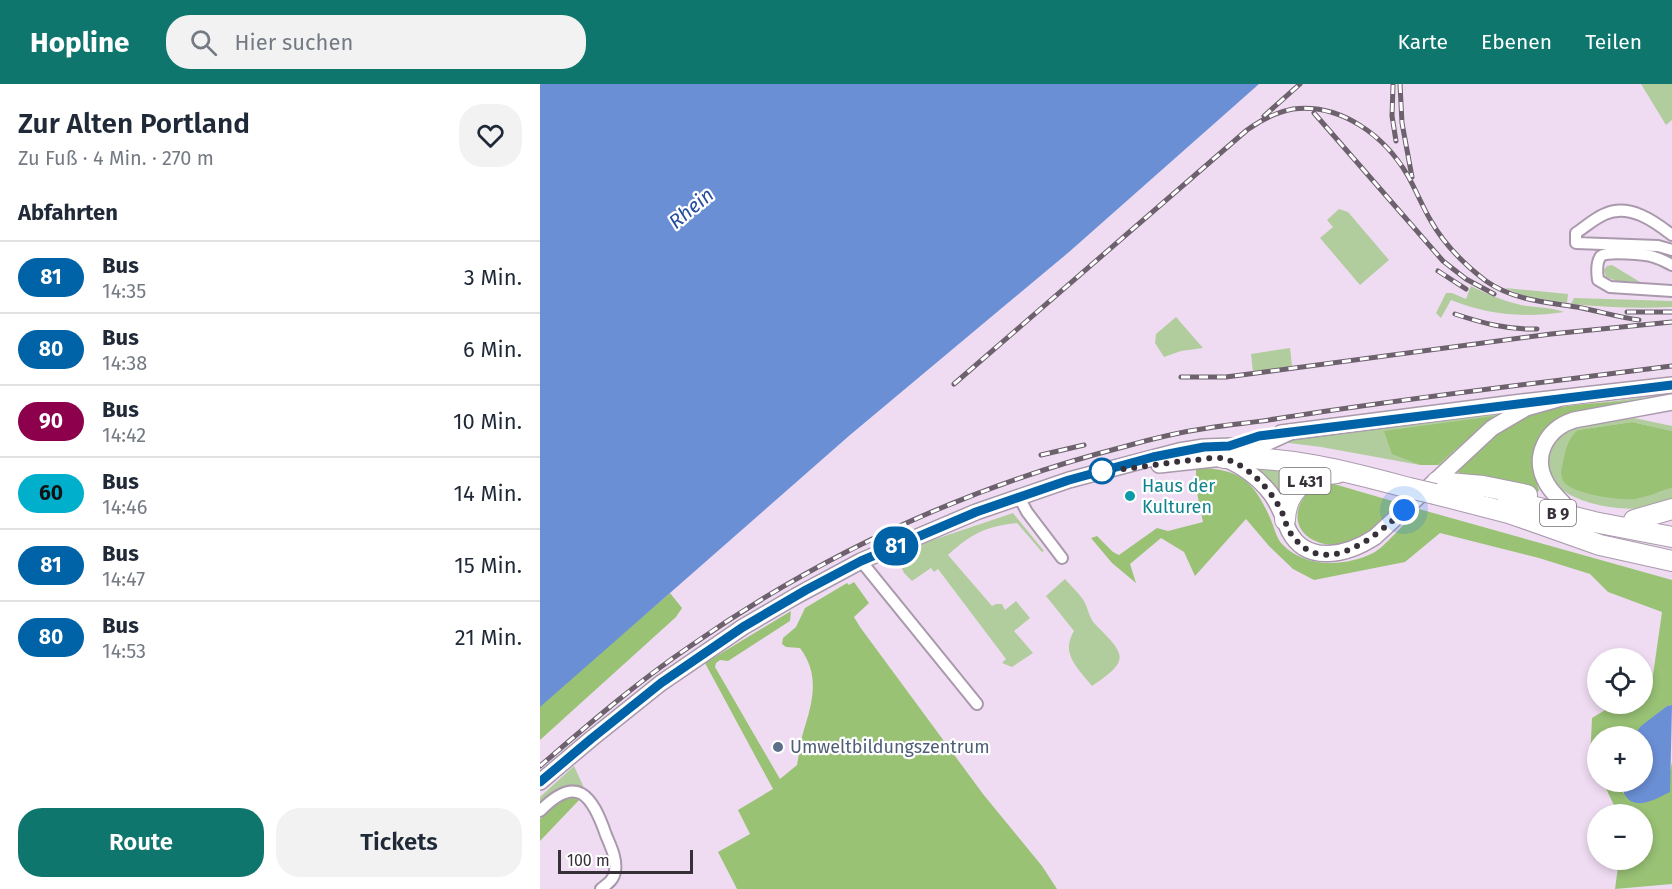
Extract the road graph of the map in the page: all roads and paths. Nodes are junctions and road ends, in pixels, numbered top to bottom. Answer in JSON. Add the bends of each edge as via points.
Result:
{"nodes":[{"id":1,"x":1672,"y":235,"type":"edge"},
{"id":2,"x":1672,"y":250,"type":"edge"},
{"id":3,"x":1672,"y":265,"type":"edge"},
{"id":4,"x":1672,"y":291,"type":"edge"},
{"id":5,"x":1672,"y":386,"type":"edge"},
{"id":6,"x":1558,"y":399,"type":"junction"},
{"id":7,"x":1672,"y":402,"type":"edge"},
{"id":8,"x":1290,"y":432,"type":"junction"},
{"id":9,"x":1262,"y":445,"type":"junction"},
{"id":10,"x":1226,"y":452,"type":"junction"},
{"id":11,"x":1349,"y":472,"type":"junction"},
{"id":12,"x":1432,"y":484,"type":"junction"},
{"id":13,"x":1019,"y":497,"type":"junction"},
{"id":14,"x":1563,"y":502,"type":"junction"},
{"id":15,"x":1672,"y":509,"type":"edge"},
{"id":16,"x":1523,"y":518,"type":"junction"},
{"id":17,"x":1285,"y":520,"type":"junction"},
{"id":18,"x":1634,"y":520,"type":"junction"},
{"id":19,"x":1672,"y":527,"type":"edge"},
{"id":20,"x":1672,"y":537,"type":"edge"},
{"id":21,"x":1672,"y":549,"type":"edge"},
{"id":22,"x":1062,"y":558,"type":"dead end"},
{"id":23,"x":861,"y":561,"type":"junction"},
{"id":24,"x":1672,"y":561,"type":"edge"},
{"id":25,"x":977,"y":704,"type":"dead end"},
{"id":26,"x":540,"y":782,"type":"edge"},
{"id":27,"x":540,"y":811,"type":"edge"},
{"id":28,"x":601,"y":889,"type":"edge"}],
"edges":[{"from":1,"to":2,"type":"street","via":[[1644,216],[1629,212],[1605,213],[1576,233],[1576,243]]},
{"from":3,"to":4,"type":"street","via":[[1651,256],[1611,254],[1602,256],[1597,270],[1598,280],[1610,287]]},
{"from":5,"to":6,"type":"main road","number":"L 431"},
{"from":6,"to":8,"type":"main road","number":"L 431"},
{"from":6,"to":17,"type":"main road","number":"L 431","via":[[1526,408],[1492,428],[1389,525],[1353,549],[1327,554],[1307,549],[1293,537]]},
{"from":7,"to":14,"type":"main road","via":[[1574,420],[1552,432],[1540,464],[1546,483]]},
{"from":8,"to":9,"type":"main road","number":"L 431"},
{"from":8,"to":10,"type":"main road","number":"L 431","via":[[1251,437]]},
{"from":9,"to":10,"type":"main road","number":"L 431"},
{"from":9,"to":12,"type":"highway","number":"B 9","via":[[1313,451]]},
{"from":10,"to":11,"type":"highway","number":"B 9"},
{"from":10,"to":13,"type":"main road","number":"L 431","via":[[1102,471]]},
{"from":10,"to":17,"type":"main road","number":"L 431","via":[[1265,487]]},
{"from":11,"to":12,"type":"highway","number":"B 9"},
{"from":11,"to":17,"type":"highway","number":"L 431","via":[[1317,476],[1301,483],[1288,500]]},
{"from":12,"to":14,"type":"highway","via":[[1483,486]]},
{"from":12,"to":16,"type":"highway","number":"B 9"},
{"from":12,"to":20,"type":"highway","number":"B 9"},
{"from":13,"to":22,"type":"street"},
{"from":13,"to":23,"type":"main road","number":"L 431"},
{"from":14,"to":18,"type":"highway"},
{"from":15,"to":18,"type":"highway"},
{"from":16,"to":21,"type":"highway","number":"B 9"},
{"from":16,"to":24,"type":"highway","via":[[1600,545]]},
{"from":18,"to":19,"type":"highway"},
{"from":23,"to":25,"type":"street"},
{"from":23,"to":26,"type":"main road","number":"L 431","via":[[743,627],[670,676]]},
{"from":27,"to":28,"type":"street","via":[[556,796],[568,792],[591,800],[615,862],[614,877]]}]}
